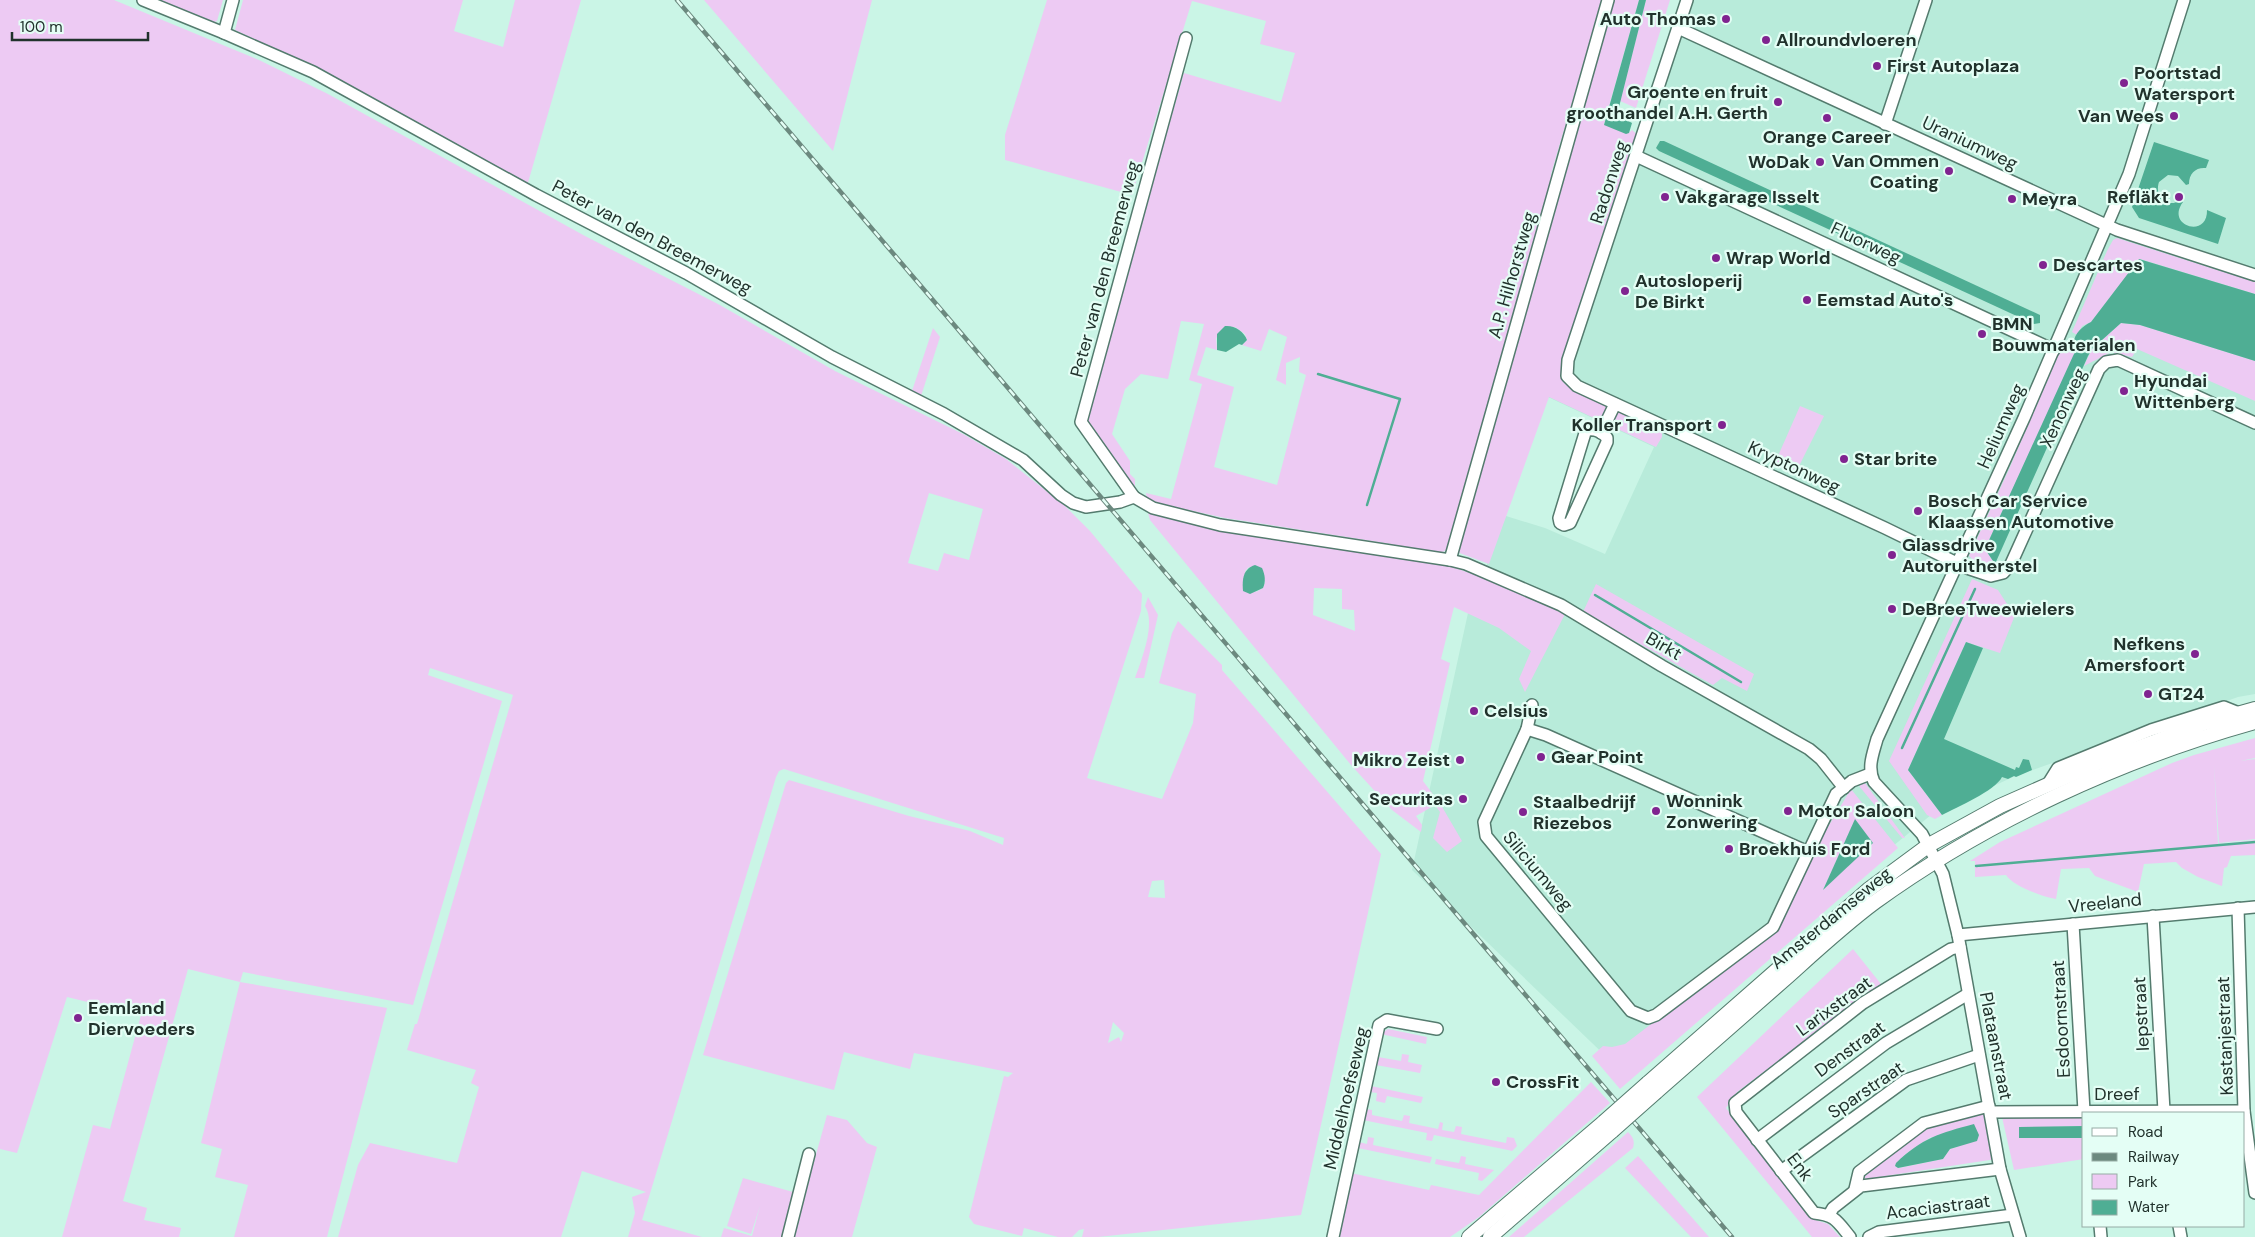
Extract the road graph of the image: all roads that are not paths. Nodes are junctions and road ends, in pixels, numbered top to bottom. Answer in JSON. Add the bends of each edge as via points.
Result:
{"nodes":[{"id":1,"x":143,"y":0,"type":"edge"},
{"id":2,"x":233,"y":0,"type":"edge"},
{"id":3,"x":1608,"y":0,"type":"edge"},
{"id":4,"x":1687,"y":0,"type":"edge"},
{"id":5,"x":1926,"y":0,"type":"edge"},
{"id":6,"x":2184,"y":0,"type":"edge"},
{"id":7,"x":1678,"y":28,"type":"junction"},
{"id":8,"x":224,"y":32,"type":"junction"},
{"id":9,"x":1186,"y":38,"type":"dead end"},
{"id":10,"x":1885,"y":124,"type":"junction"},
{"id":11,"x":1636,"y":156,"type":"junction"},
{"id":12,"x":2108,"y":226,"type":"junction"},
{"id":13,"x":2255,"y":275,"type":"edge"},
{"id":14,"x":2054,"y":350,"type":"junction"},
{"id":15,"x":1567,"y":376,"type":"joint"},
{"id":16,"x":1615,"y":404,"type":"junction"},
{"id":17,"x":2255,"y":423,"type":"edge"},
{"id":18,"x":1601,"y":433,"type":"junction"},
{"id":19,"x":1574,"y":470,"type":"junction"},
{"id":20,"x":1590,"y":477,"type":"junction"},
{"id":21,"x":1134,"y":497,"type":"junction"},
{"id":22,"x":1450,"y":560,"type":"junction"},
{"id":23,"x":1958,"y":565,"type":"junction"},
{"id":24,"x":1532,"y":705,"type":"dead end"},
{"id":25,"x":2255,"y":709,"type":"edge"},
{"id":26,"x":2255,"y":722,"type":"edge"},
{"id":27,"x":1527,"y":729,"type":"junction"},
{"id":28,"x":1870,"y":774,"type":"junction"},
{"id":29,"x":1844,"y":788,"type":"junction"},
{"id":30,"x":1929,"y":845,"type":"junction"},
{"id":31,"x":1808,"y":852,"type":"junction"},
{"id":32,"x":1938,"y":862,"type":"junction"},
{"id":33,"x":2255,"y":907,"type":"edge"},
{"id":34,"x":2238,"y":908,"type":"junction"},
{"id":35,"x":2153,"y":916,"type":"junction"},
{"id":36,"x":2073,"y":924,"type":"junction"},
{"id":37,"x":1958,"y":935,"type":"junction"},
{"id":38,"x":1960,"y":947,"type":"junction"},
{"id":39,"x":1968,"y":994,"type":"junction"},
{"id":40,"x":1437,"y":1029,"type":"dead end"},
{"id":41,"x":1979,"y":1055,"type":"junction"},
{"id":42,"x":1652,"y":1087,"type":"junction"},
{"id":43,"x":1735,"y":1103,"type":"joint"},
{"id":44,"x":1990,"y":1109,"type":"junction"},
{"id":45,"x":2084,"y":1111,"type":"junction"},
{"id":46,"x":2164,"y":1111,"type":"junction"},
{"id":47,"x":2244,"y":1111,"type":"joint"},
{"id":48,"x":2245,"y":1113,"type":"edge"},
{"id":49,"x":1608,"y":1126,"type":"junction"},
{"id":50,"x":2251,"y":1126,"type":"edge"},
{"id":51,"x":1758,"y":1140,"type":"junction"},
{"id":52,"x":2246,"y":1145,"type":"edge"},
{"id":53,"x":809,"y":1154,"type":"dead end"},
{"id":54,"x":2000,"y":1169,"type":"junction"},
{"id":55,"x":1781,"y":1171,"type":"junction"},
{"id":56,"x":1856,"y":1189,"type":"junction"},
{"id":57,"x":2255,"y":1193,"type":"edge"},
{"id":58,"x":1829,"y":1215,"type":"junction"},
{"id":59,"x":2013,"y":1215,"type":"junction"},
{"id":60,"x":788,"y":1237,"type":"edge"},
{"id":61,"x":1333,"y":1237,"type":"edge"},
{"id":62,"x":1470,"y":1237,"type":"edge"},
{"id":63,"x":1490,"y":1237,"type":"edge"},
{"id":64,"x":1850,"y":1237,"type":"edge"},
{"id":65,"x":1869,"y":1237,"type":"edge"},
{"id":66,"x":2020,"y":1237,"type":"edge"}],
"edges":[{"from":1,"to":8,"type":"street","name":"Peter van den Breemerweg"},
{"from":2,"to":8,"type":"street"},
{"from":3,"to":22,"type":"street","name":"A.P. Hilhorstweg"},
{"from":4,"to":7,"type":"street","name":"Radonweg"},
{"from":5,"to":10,"type":"street"},
{"from":6,"to":12,"type":"street","name":"Heliumweg","via":[[2129,174]]},
{"from":7,"to":10,"type":"street","name":"Uraniumweg"},
{"from":7,"to":11,"type":"street","name":"Radonweg"},
{"from":8,"to":21,"type":"street","name":"Peter van den Breemerweg","via":[[313,72],[686,273],[832,357],[944,414],[1023,460],[1073,503],[1086,507]]},
{"from":9,"to":21,"type":"street","name":"Peter van den Breemerweg","via":[[1081,422]]},
{"from":10,"to":12,"type":"street","name":"Uraniumweg"},
{"from":11,"to":14,"type":"street","name":"Fluorweg"},
{"from":11,"to":15,"type":"street","name":"Radonweg","via":[[1568,360]]},
{"from":12,"to":13,"type":"street","name":"Uraniumweg"},
{"from":12,"to":14,"type":"street","name":"Heliumweg"},
{"from":14,"to":23,"type":"street","name":"Heliumweg"},
{"from":15,"to":16,"type":"street","name":"Kryptonweg","via":[[1577,386]]},
{"from":16,"to":18,"type":"street"},
{"from":16,"to":23,"type":"street","name":"Kryptonweg"},
{"from":17,"to":23,"type":"street","name":"Xenonweg","via":[[2118,360],[2106,362],[2099,369],[2011,564],[2003,573],[1991,576]]},
{"from":18,"to":19,"type":"street","via":[[1593,430],[1585,433]]},
{"from":18,"to":20,"type":"street","via":[[1607,442]]},
{"from":19,"to":20,"type":"street"},
{"from":19,"to":20,"type":"street","via":[[1559,518],[1564,525],[1570,523]]},
{"from":21,"to":22,"type":"street","name":"Peter van den Breemerweg","via":[[1152,508],[1220,525]]},
{"from":22,"to":29,"type":"street","name":"Birkt","via":[[1561,605],[1809,749]]},
{"from":23,"to":28,"type":"street","name":"Heliumweg","via":[[1877,739]]},
{"from":24,"to":27,"type":"street","name":"Siliciumweg"},
{"from":25,"to":30,"type":"main road","name":"Amsterdamseweg","via":[[2103,761],[2000,806]]},
{"from":26,"to":32,"type":"main road","name":"Amsterdamseweg","via":[[2162,752],[2063,793],[1975,838]]},
{"from":27,"to":31,"type":"street"},
{"from":27,"to":31,"type":"street","name":"Siliciumweg","via":[[1484,822],[1486,836],[1630,1011],[1648,1018],[1656,1015],[1774,927]]},
{"from":28,"to":29,"type":"street","name":"Siliciumweg","via":[[1852,780]]},
{"from":28,"to":30,"type":"street"},
{"from":29,"to":31,"type":"street","name":"Siliciumweg","via":[[1836,794]]},
{"from":30,"to":32,"type":"street","name":"Plataanstraat"},
{"from":30,"to":42,"type":"main road","name":"Amsterdamseweg","via":[[1868,890]]},
{"from":32,"to":37,"type":"street","name":"Plataanstraat"},
{"from":32,"to":42,"type":"main road","name":"Amsterdamseweg","via":[[1868,908]]},
{"from":33,"to":34,"type":"street","name":"Vreeland"},
{"from":34,"to":35,"type":"street","name":"Vreeland"},
{"from":34,"to":47,"type":"street","name":"Kastanjestraat"},
{"from":35,"to":36,"type":"street","name":"Vreeland"},
{"from":35,"to":46,"type":"street","name":"Iepstraat"},
{"from":36,"to":37,"type":"street","name":"Vreeland"},
{"from":36,"to":45,"type":"street","name":"Esdoornstraat"},
{"from":37,"to":38,"type":"street","name":"Plataanstraat"},
{"from":38,"to":39,"type":"street","name":"Plataanstraat"},
{"from":38,"to":43,"type":"street","name":"Larixstraat","via":[[1951,949],[1863,1003]]},
{"from":39,"to":41,"type":"street","name":"Plataanstraat"},
{"from":39,"to":51,"type":"street","name":"Denstraat","via":[[1886,1043]]},
{"from":40,"to":61,"type":"street","name":"Middelhoefseweg","via":[[1387,1020],[1379,1024]]},
{"from":41,"to":44,"type":"street","name":"Plataanstraat"},
{"from":41,"to":55,"type":"street","name":"Sparstraat","via":[[1906,1080]]},
{"from":42,"to":49,"type":"main road","name":"Amsterdamseweg","bridge":true},
{"from":43,"to":51,"type":"street","name":"Enk","via":[[1736,1112]]},
{"from":44,"to":45,"type":"street","name":"Dreef"},
{"from":44,"to":54,"type":"street","name":"Plataanstraat"},
{"from":44,"to":56,"type":"street","name":"Dreef","via":[[1924,1123],[1860,1172]]},
{"from":45,"to":46,"type":"street","name":"Dreef"},
{"from":46,"to":47,"type":"street","name":"Dreef"},
{"from":48,"to":50,"type":"street","name":"Kastanjestraat"},
{"from":49,"to":62,"type":"main road","name":"Amsterdamseweg"},
{"from":49,"to":63,"type":"main road","name":"Amsterdamseweg"},
{"from":50,"to":52,"type":"street","name":"Kastanjestraat"},
{"from":51,"to":55,"type":"street","name":"Enk"},
{"from":52,"to":57,"type":"street","name":"Kastanjestraat"},
{"from":53,"to":60,"type":"street"},
{"from":54,"to":56,"type":"street","name":"Dreef"},
{"from":54,"to":59,"type":"street","name":"Plataanstraat"},
{"from":55,"to":58,"type":"street","name":"Enk","via":[[1814,1213]]},
{"from":56,"to":58,"type":"street","name":"Dreef"},
{"from":58,"to":64,"type":"street","name":"Enk"},
{"from":59,"to":65,"type":"street","name":"Acaciastraat","via":[[1879,1232]]},
{"from":59,"to":66,"type":"street","name":"Plataanstraat"}]}
